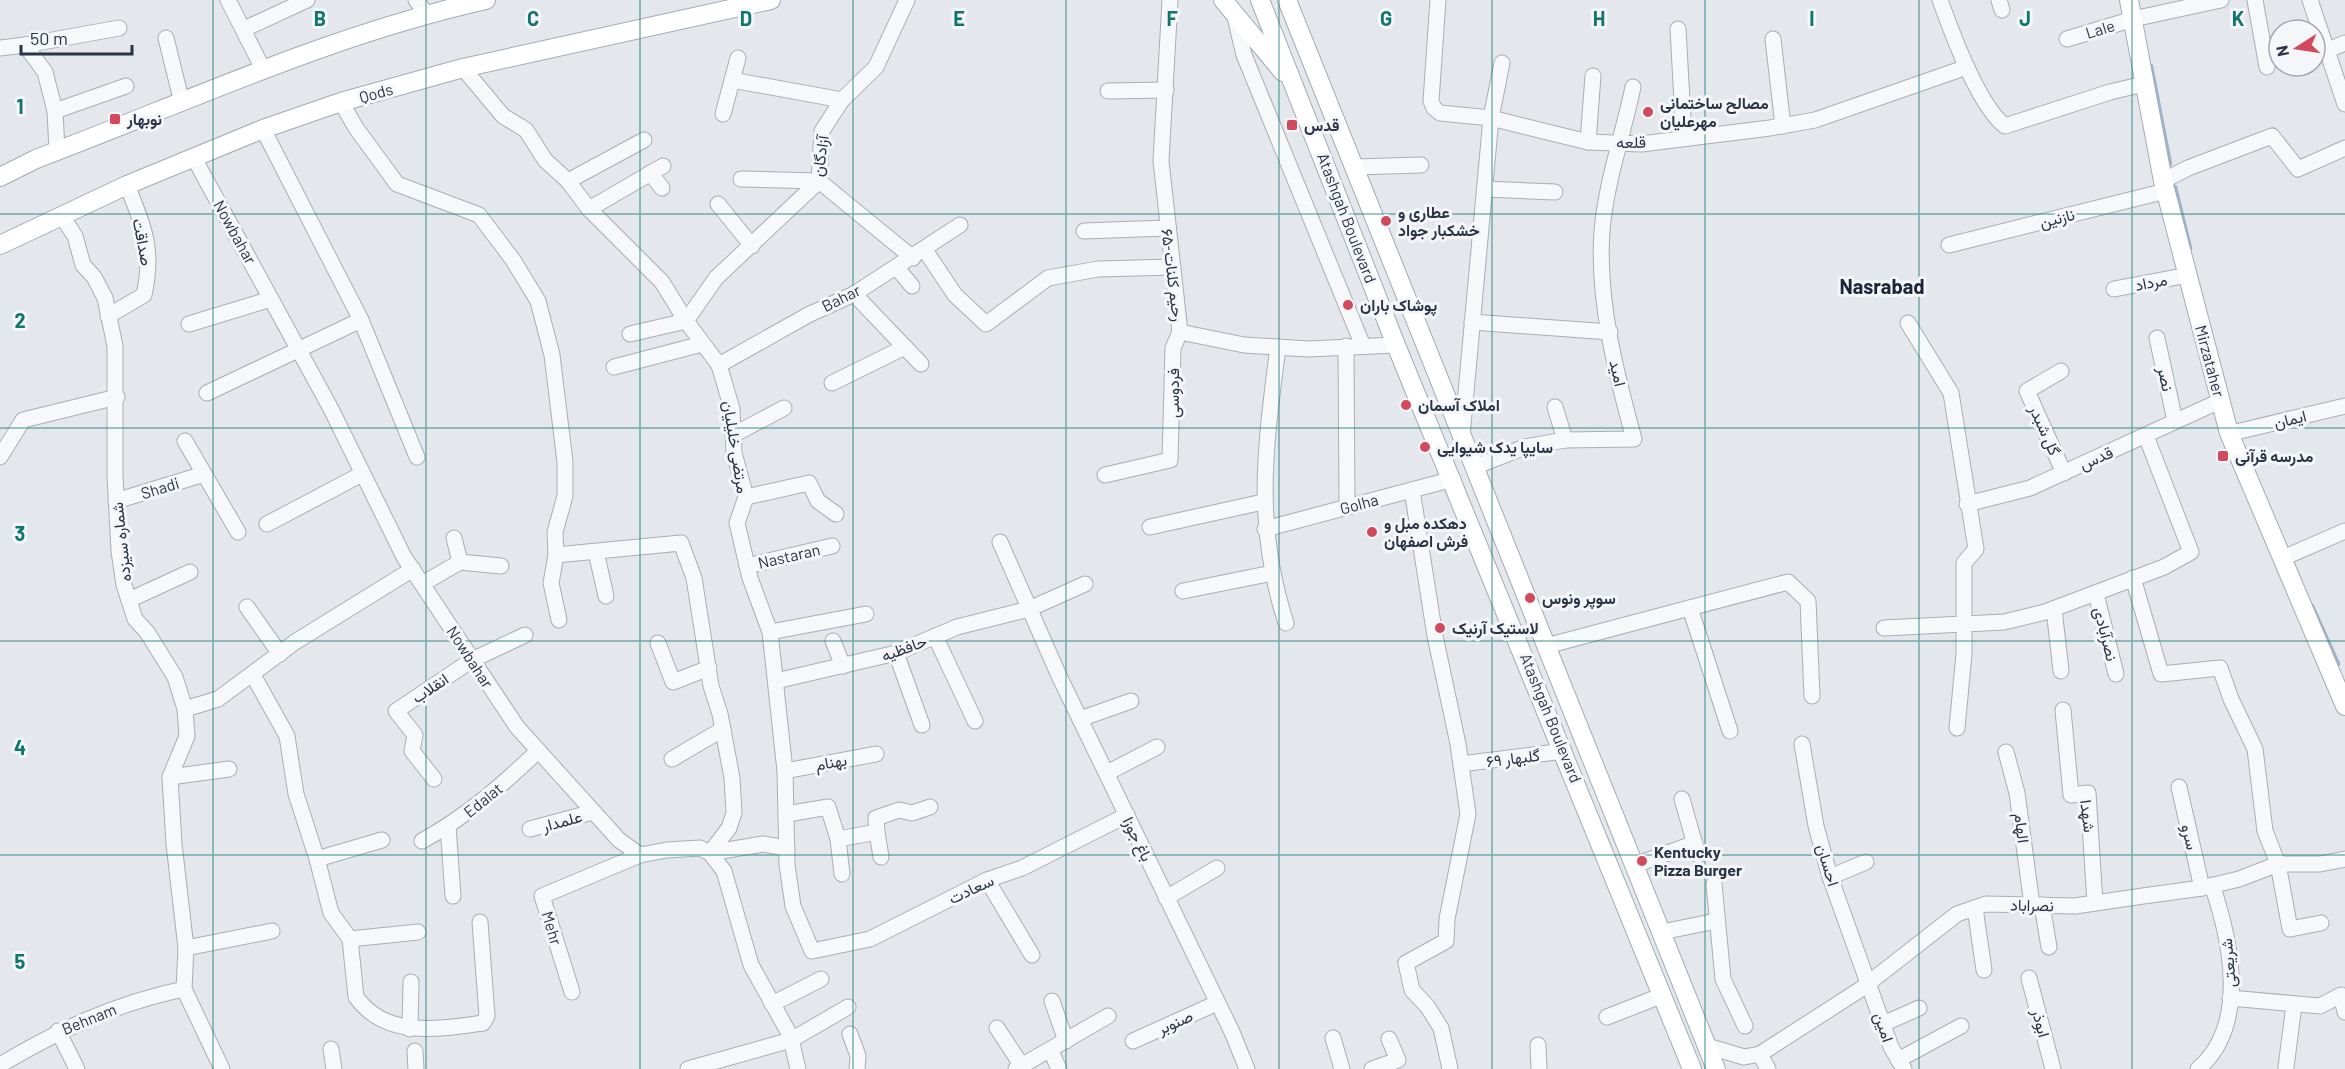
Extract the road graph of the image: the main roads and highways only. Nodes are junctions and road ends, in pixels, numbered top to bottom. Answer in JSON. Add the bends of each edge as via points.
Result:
{"nodes":[{"id":1,"x":486,"y":0,"type":"edge"},
{"id":2,"x":771,"y":0,"type":"edge"},
{"id":3,"x":1260,"y":0,"type":"edge"},
{"id":4,"x":1287,"y":0,"type":"edge"},
{"id":5,"x":2129,"y":0,"type":"edge"},
{"id":6,"x":456,"y":3,"type":"edge"},
{"id":7,"x":1228,"y":5,"type":"edge"},
{"id":8,"x":421,"y":7,"type":"edge"},
{"id":9,"x":1295,"y":88,"type":"junction"},
{"id":10,"x":0,"y":177,"type":"edge"},
{"id":11,"x":0,"y":245,"type":"edge"},
{"id":12,"x":1556,"y":671,"type":"junction"},
{"id":13,"x":2340,"y":679,"type":"edge"},
{"id":14,"x":1535,"y":680,"type":"junction"},
{"id":15,"x":2345,"y":706,"type":"edge"},
{"id":16,"x":1692,"y":1069,"type":"edge"},
{"id":17,"x":1716,"y":1069,"type":"edge"}],
"edges":[{"from":1,"to":6,"type":"main road"},
{"from":2,"to":11,"type":"main road","name":"Qods","via":[[463,68],[341,102],[263,129],[127,185]]},
{"from":3,"to":9,"type":"main road","name":"Atashgah Boulevard"},
{"from":4,"to":12,"type":"main road","name":"Atashgah Boulevard"},
{"from":5,"to":13,"type":"main road","name":"Mirzataher","via":[[2165,186],[2229,433]]},
{"from":6,"to":8,"type":"main road"},
{"from":7,"to":9,"type":"main road"},
{"from":8,"to":10,"type":"main road"},
{"from":9,"to":14,"type":"main road","name":"Atashgah Boulevard"},
{"from":12,"to":14,"type":"main road"},
{"from":12,"to":17,"type":"main road","name":"Atashgah Boulevard"},
{"from":13,"to":15,"type":"main road","name":"Mirzataher"},
{"from":14,"to":16,"type":"main road","name":"Atashgah Boulevard"}]}
